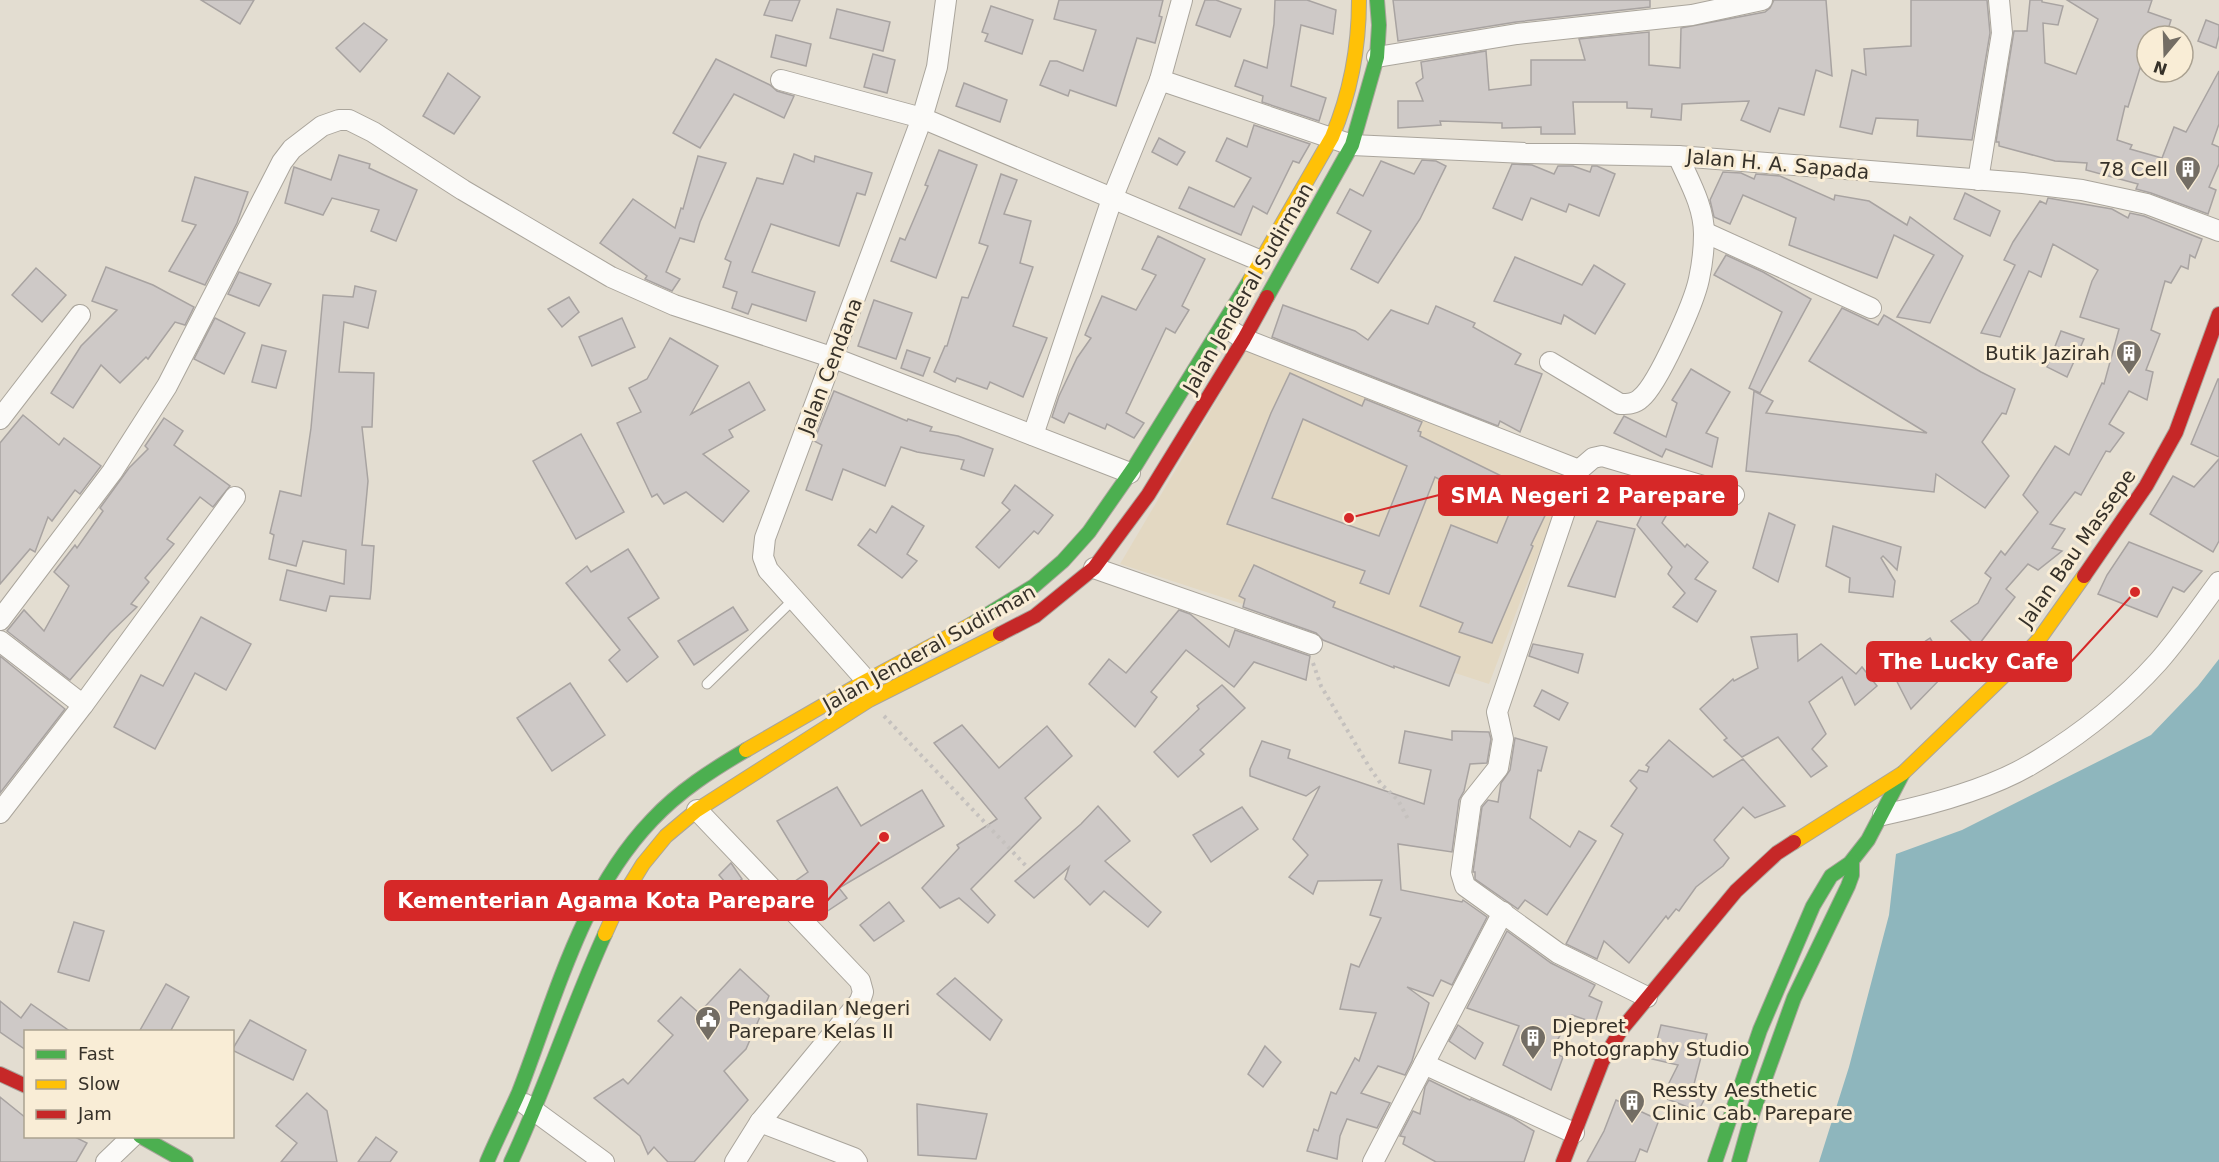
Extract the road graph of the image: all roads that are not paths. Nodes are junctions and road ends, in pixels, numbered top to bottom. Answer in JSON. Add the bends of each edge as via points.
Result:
{"nodes":[{"id":1,"x":946,"y":0,"type":"edge"},
{"id":2,"x":1182,"y":0,"type":"edge"},
{"id":3,"x":1359,"y":0,"type":"edge"},
{"id":4,"x":1377,"y":0,"type":"edge"},
{"id":5,"x":1762,"y":0,"type":"edge"},
{"id":6,"x":1999,"y":0,"type":"edge"},
{"id":7,"x":1377,"y":57,"type":"junction"},
{"id":8,"x":781,"y":80,"type":"dead end"},
{"id":9,"x":1160,"y":80,"type":"junction"},
{"id":10,"x":922,"y":118,"type":"junction"},
{"id":11,"x":1332,"y":137,"type":"junction"},
{"id":12,"x":1352,"y":145,"type":"junction"},
{"id":13,"x":1678,"y":156,"type":"junction"},
{"id":14,"x":1978,"y":180,"type":"junction"},
{"id":15,"x":1112,"y":199,"type":"junction"},
{"id":16,"x":2219,"y":231,"type":"edge"},
{"id":17,"x":1704,"y":232,"type":"junction"},
{"id":18,"x":1261,"y":261,"type":"junction"},
{"id":19,"x":1871,"y":308,"type":"dead end"},
{"id":20,"x":2219,"y":314,"type":"edge"},
{"id":21,"x":80,"y":315,"type":"dead end"},
{"id":22,"x":1223,"y":326,"type":"junction"},
{"id":23,"x":1244,"y":339,"type":"junction"},
{"id":24,"x":834,"y":358,"type":"junction"},
{"id":25,"x":1550,"y":362,"type":"dead end"},
{"id":26,"x":0,"y":419,"type":"edge"},
{"id":27,"x":1033,"y":435,"type":"junction"},
{"id":28,"x":1579,"y":470,"type":"junction"},
{"id":29,"x":1130,"y":474,"type":"junction"},
{"id":30,"x":1734,"y":495,"type":"dead end"},
{"id":31,"x":235,"y":497,"type":"dead end"},
{"id":32,"x":1094,"y":568,"type":"junction"},
{"id":33,"x":2219,"y":582,"type":"edge"},
{"id":34,"x":793,"y":600,"type":"junction"},
{"id":35,"x":0,"y":620,"type":"edge"},
{"id":36,"x":0,"y":641,"type":"edge"},
{"id":37,"x":1312,"y":644,"type":"road end"},
{"id":38,"x":866,"y":680,"type":"junction"},
{"id":39,"x":707,"y":684,"type":"dead end"},
{"id":40,"x":875,"y":698,"type":"junction"},
{"id":41,"x":83,"y":705,"type":"junction"},
{"id":42,"x":1903,"y":773,"type":"junction"},
{"id":43,"x":698,"y":810,"type":"junction"},
{"id":44,"x":0,"y":813,"type":"edge"},
{"id":45,"x":1882,"y":815,"type":"junction"},
{"id":46,"x":651,"y":821,"type":"junction"},
{"id":47,"x":666,"y":836,"type":"junction"},
{"id":48,"x":1852,"y":862,"type":"junction"},
{"id":49,"x":1503,"y":912,"type":"junction"},
{"id":50,"x":1647,"y":997,"type":"junction"},
{"id":51,"x":1424,"y":1064,"type":"junction"},
{"id":52,"x":0,"y":1074,"type":"edge"},
{"id":53,"x":24,"y":1085,"type":"edge"},
{"id":54,"x":516,"y":1098,"type":"junction"},
{"id":55,"x":535,"y":1111,"type":"junction"},
{"id":56,"x":760,"y":1122,"type":"junction"},
{"id":57,"x":1574,"y":1133,"type":"junction"},
{"id":58,"x":132,"y":1138,"type":"edge"},
{"id":59,"x":142,"y":1138,"type":"edge"},
{"id":60,"x":106,"y":1162,"type":"edge"},
{"id":61,"x":186,"y":1162,"type":"edge"},
{"id":62,"x":487,"y":1162,"type":"edge"},
{"id":63,"x":511,"y":1162,"type":"edge"},
{"id":64,"x":604,"y":1162,"type":"edge"},
{"id":65,"x":735,"y":1162,"type":"edge"},
{"id":66,"x":857,"y":1162,"type":"edge"},
{"id":67,"x":1373,"y":1162,"type":"edge"},
{"id":68,"x":1563,"y":1162,"type":"edge"},
{"id":69,"x":1715,"y":1162,"type":"edge"},
{"id":70,"x":1739,"y":1162,"type":"edge"}],
"edges":[{"from":1,"to":10,"type":"street","name":"Jalan Cendana","via":[[937,67]]},
{"from":2,"to":9,"type":"street"},
{"from":3,"to":11,"type":"main road","name":"Jalan Jenderal Sudirman","via":[[1358,56],[1344,110]]},
{"from":4,"to":7,"type":"main road","name":"Jalan Jenderal Sudirman"},
{"from":5,"to":7,"type":"street","via":[[1692,15],[1517,34]]},
{"from":6,"to":14,"type":"street","via":[[2002,33]]},
{"from":7,"to":12,"type":"main road","name":"Jalan Jenderal Sudirman"},
{"from":8,"to":10,"type":"street"},
{"from":9,"to":11,"type":"street","name":"Jalan H. A. Sapada"},
{"from":9,"to":15,"type":"street"},
{"from":10,"to":15,"type":"street"},
{"from":10,"to":24,"type":"street","name":"Jalan Cendana"},
{"from":11,"to":12,"type":"street","name":"Jalan H. A. Sapada"},
{"from":11,"to":18,"type":"main road","name":"Jalan Jenderal Sudirman"},
{"from":12,"to":13,"type":"street","name":"Jalan H. A. Sapada"},
{"from":12,"to":23,"type":"main road","name":"Jalan Jenderal Sudirman"},
{"from":13,"to":14,"type":"street","name":"Jalan H. A. Sapada"},
{"from":13,"to":17,"type":"street","via":[[1699,201]]},
{"from":14,"to":16,"type":"street","name":"Jalan H. A. Sapada","via":[[2082,190],[2147,204]]},
{"from":15,"to":18,"type":"street"},
{"from":15,"to":27,"type":"street"},
{"from":17,"to":19,"type":"street"},
{"from":17,"to":25,"type":"street","via":[[1699,280],[1689,309],[1652,386],[1640,399],[1620,404]]},
{"from":18,"to":22,"type":"main road","name":"Jalan Jenderal Sudirman"},
{"from":20,"to":42,"type":"main road","name":"Jalan Bau Massepe","via":[[2176,432],[2101,553],[2040,638]]},
{"from":21,"to":26,"type":"street"},
{"from":22,"to":23,"type":"street"},
{"from":22,"to":29,"type":"main road","name":"Jalan Jenderal Sudirman"},
{"from":23,"to":28,"type":"street"},
{"from":23,"to":32,"type":"main road","name":"Jalan Jenderal Sudirman","via":[[1148,495]]},
{"from":24,"to":27,"type":"street"},
{"from":24,"to":34,"type":"street","name":"Jalan Cendana","via":[[765,538],[763,557],[768,570]]},
{"from":24,"to":35,"type":"street","via":[[675,305],[611,277],[373,132],[349,120],[339,120],[322,126],[282,162],[168,386],[112,472]]},
{"from":27,"to":29,"type":"street"},
{"from":28,"to":30,"type":"street","via":[[1602,456]]},
{"from":28,"to":49,"type":"street","via":[[1497,712],[1503,739],[1498,768],[1471,802],[1463,880],[1465,886]]},
{"from":29,"to":38,"type":"main road","name":"Jalan Jenderal Sudirman","via":[[1083,540],[1034,585],[995,611]]},
{"from":31,"to":41,"type":"street"},
{"from":32,"to":37,"type":"street"},
{"from":32,"to":40,"type":"main road","name":"Jalan Jenderal Sudirman","via":[[1035,616]]},
{"from":33,"to":45,"type":"street","via":[[2158,662],[2096,721],[2029,766],[2002,778],[1928,804]]},
{"from":34,"to":38,"type":"street","name":"Jalan Cendana"},
{"from":34,"to":39,"type":"lane"},
{"from":36,"to":41,"type":"street"},
{"from":38,"to":40,"type":"street","name":"Jalan Cendana"},
{"from":38,"to":46,"type":"main road","name":"Jalan Jenderal Sudirman","via":[[690,786]]},
{"from":40,"to":43,"type":"main road","name":"Jalan Jenderal Sudirman"},
{"from":41,"to":44,"type":"street"},
{"from":42,"to":45,"type":"main road"},
{"from":42,"to":50,"type":"main road","name":"Jalan Bau Massepe","via":[[1777,853],[1736,891]]},
{"from":43,"to":47,"type":"main road","name":"Jalan Jenderal Sudirman"},
{"from":43,"to":56,"type":"street","via":[[860,981],[863,992],[860,1001]]},
{"from":45,"to":48,"type":"main road"},
{"from":46,"to":47,"type":"main road"},
{"from":46,"to":54,"type":"main road","name":"Jalan Jenderal Sudirman","via":[[620,860],[594,905],[556,990]]},
{"from":47,"to":55,"type":"main road","name":"Jalan Jenderal Sudirman","via":[[619,903],[588,971]]},
{"from":48,"to":69,"type":"main road","via":[[1829,878],[1807,918],[1768,1005]]},
{"from":48,"to":70,"type":"main road","via":[[1848,886],[1794,998]]},
{"from":49,"to":50,"type":"street","via":[[1558,953]]},
{"from":49,"to":51,"type":"street"},
{"from":50,"to":57,"type":"main road","name":"Jalan Bau Massepe","via":[[1602,1062]]},
{"from":51,"to":57,"type":"street"},
{"from":51,"to":67,"type":"street"},
{"from":52,"to":53,"type":"main road"},
{"from":54,"to":55,"type":"street"},
{"from":54,"to":62,"type":"main road","name":"Jalan Jenderal Sudirman"},
{"from":55,"to":63,"type":"main road","name":"Jalan Jenderal Sudirman"},
{"from":55,"to":64,"type":"street"},
{"from":56,"to":65,"type":"street"},
{"from":56,"to":66,"type":"street"},
{"from":57,"to":68,"type":"main road","name":"Jalan Bau Massepe"},
{"from":58,"to":60,"type":"street"},
{"from":59,"to":61,"type":"main road"}]}
